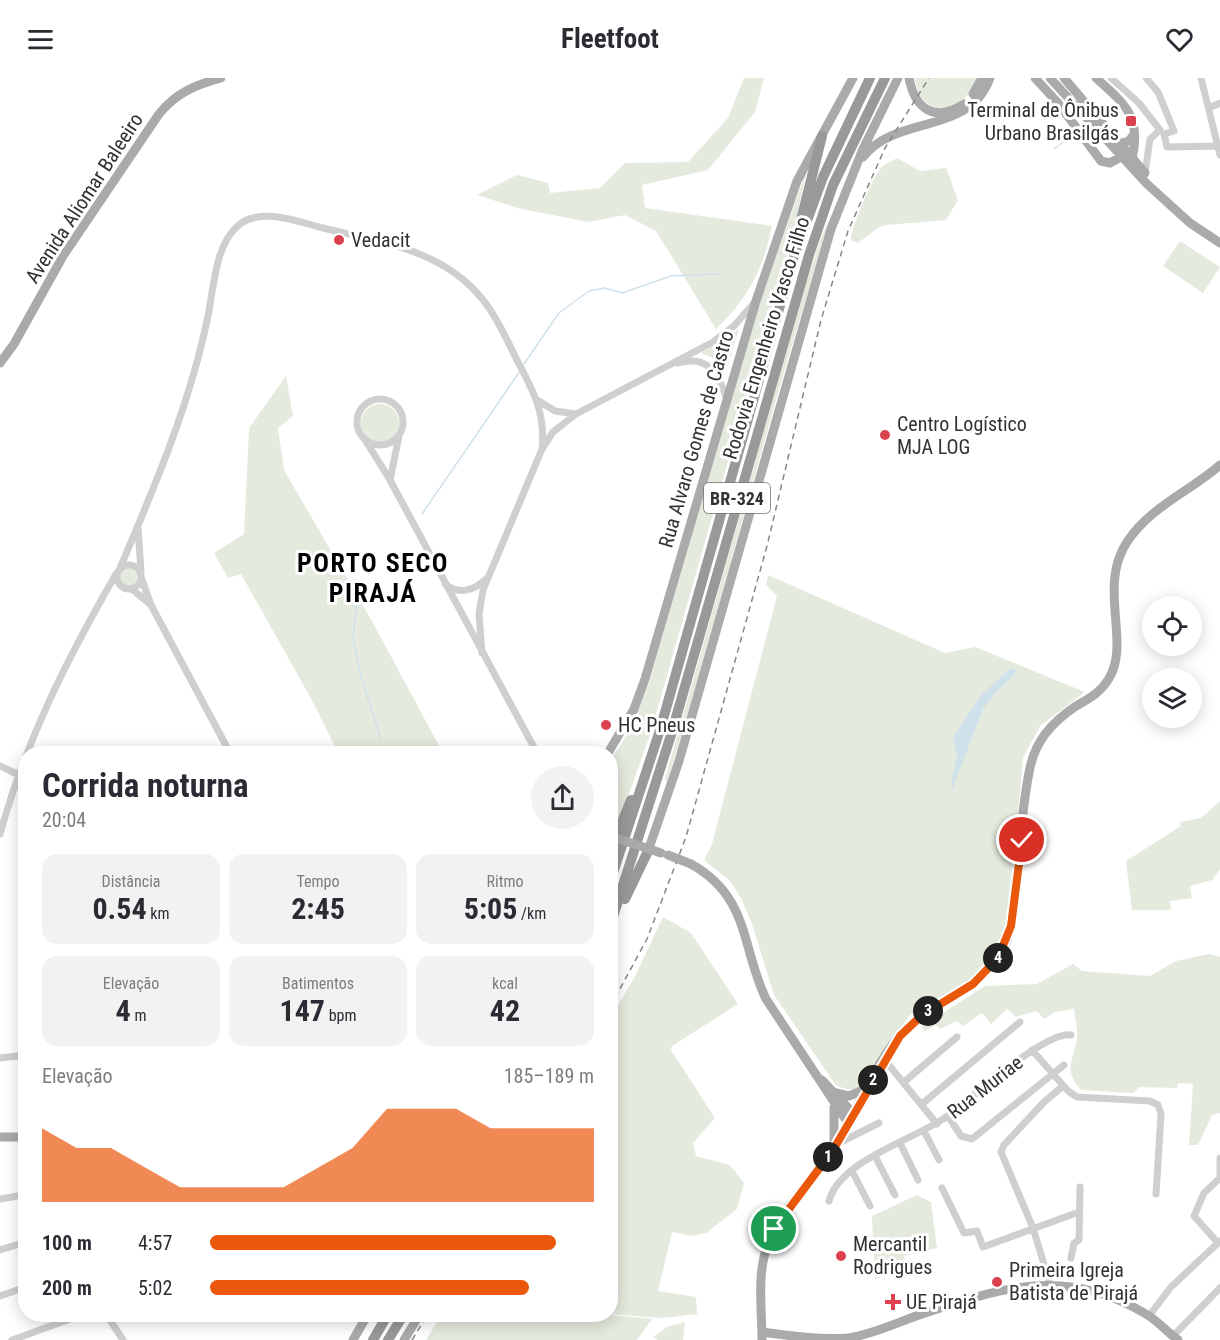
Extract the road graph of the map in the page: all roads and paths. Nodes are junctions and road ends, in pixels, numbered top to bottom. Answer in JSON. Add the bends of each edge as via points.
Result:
{"nodes":[{"id":1,"x":221,"y":78,"type":"edge"},
{"id":2,"x":853,"y":78,"type":"edge"},
{"id":3,"x":870,"y":78,"type":"edge"},
{"id":4,"x":885,"y":78,"type":"edge"},
{"id":5,"x":898,"y":78,"type":"edge"},
{"id":6,"x":909,"y":78,"type":"edge"},
{"id":7,"x":982,"y":78,"type":"edge"},
{"id":8,"x":990,"y":78,"type":"edge"},
{"id":9,"x":1035,"y":78,"type":"edge"},
{"id":10,"x":1050,"y":78,"type":"edge"},
{"id":11,"x":1064,"y":78,"type":"edge"},
{"id":12,"x":1096,"y":78,"type":"edge"},
{"id":13,"x":1111,"y":78,"type":"edge"},
{"id":14,"x":1146,"y":78,"type":"edge"},
{"id":15,"x":1201,"y":78,"type":"edge"},
{"id":16,"x":1134,"y":134,"type":"junction"},
{"id":17,"x":822,"y":136,"type":"junction"},
{"id":18,"x":1122,"y":143,"type":"junction"},
{"id":19,"x":1219,"y":146,"type":"edge"},
{"id":20,"x":1120,"y":154,"type":"junction"},
{"id":21,"x":1220,"y":155,"type":"edge"},
{"id":22,"x":1132,"y":161,"type":"junction"},
{"id":23,"x":1145,"y":173,"type":"junction"},
{"id":24,"x":849,"y":183,"type":"junction"},
{"id":25,"x":1167,"y":201,"type":"junction"},
{"id":26,"x":1220,"y":243,"type":"edge"},
{"id":27,"x":794,"y":256,"type":"junction"},
{"id":28,"x":756,"y":301,"type":"junction"},
{"id":29,"x":0,"y":363,"type":"edge"},
{"id":30,"x":664,"y":368,"type":"junction"},
{"id":31,"x":726,"y":397,"type":"junction"},
{"id":32,"x":539,"y":402,"type":"junction"},
{"id":33,"x":576,"y":414,"type":"junction"},
{"id":34,"x":400,"y":434,"type":"junction"},
{"id":35,"x":364,"y":438,"type":"junction"},
{"id":36,"x":542,"y":449,"type":"junction"},
{"id":37,"x":1220,"y":465,"type":"edge"},
{"id":38,"x":390,"y":480,"type":"junction"},
{"id":39,"x":138,"y":526,"type":"junction"},
{"id":40,"x":118,"y":571,"type":"junction"},
{"id":41,"x":141,"y":575,"type":"junction"},
{"id":42,"x":487,"y":577,"type":"junction"},
{"id":43,"x":442,"y":581,"type":"junction"},
{"id":44,"x":128,"y":589,"type":"junction"},
{"id":45,"x":104,"y":595,"type":"junction"},
{"id":46,"x":151,"y":605,"type":"junction"},
{"id":47,"x":482,"y":653,"type":"junction"},
{"id":48,"x":660,"y":730,"type":"junction"},
{"id":49,"x":29,"y":746,"type":"edge"},
{"id":50,"x":225,"y":746,"type":"edge"},
{"id":51,"x":533,"y":746,"type":"edge"},
{"id":52,"x":612,"y":746,"type":"edge"},
{"id":53,"x":0,"y":766,"type":"edge"},
{"id":54,"x":17,"y":774,"type":"joint"},
{"id":55,"x":618,"y":832,"type":"edge"},
{"id":56,"x":0,"y":834,"type":"edge"},
{"id":57,"x":618,"y":839,"type":"edge"},
{"id":58,"x":648,"y":850,"type":"joint"},
{"id":59,"x":618,"y":858,"type":"edge"},
{"id":60,"x":618,"y":902,"type":"edge"},
{"id":61,"x":618,"y":910,"type":"edge"},
{"id":62,"x":1020,"y":1022,"type":"dead end"},
{"id":63,"x":1071,"y":1035,"type":"dead end"},
{"id":64,"x":957,"y":1037,"type":"dead end"},
{"id":65,"x":1032,"y":1050,"type":"junction"},
{"id":66,"x":18,"y":1056,"type":"edge"},
{"id":67,"x":0,"y":1058,"type":"edge"},
{"id":68,"x":884,"y":1059,"type":"junction"},
{"id":69,"x":1064,"y":1065,"type":"dead end"},
{"id":70,"x":1052,"y":1073,"type":"junction"},
{"id":71,"x":817,"y":1076,"type":"junction"},
{"id":72,"x":904,"y":1082,"type":"junction"},
{"id":73,"x":869,"y":1086,"type":"junction"},
{"id":74,"x":1063,"y":1086,"type":"junction"},
{"id":75,"x":830,"y":1088,"type":"junction"},
{"id":76,"x":922,"y":1104,"type":"junction"},
{"id":77,"x":833,"y":1105,"type":"junction"},
{"id":78,"x":853,"y":1113,"type":"junction"},
{"id":79,"x":948,"y":1116,"type":"junction"},
{"id":80,"x":848,"y":1123,"type":"junction"},
{"id":81,"x":879,"y":1123,"type":"dead end"},
{"id":82,"x":937,"y":1124,"type":"junction"},
{"id":83,"x":924,"y":1131,"type":"junction"},
{"id":84,"x":0,"y":1137,"type":"edge"},
{"id":85,"x":18,"y":1137,"type":"edge"},
{"id":86,"x":900,"y":1143,"type":"junction"},
{"id":87,"x":835,"y":1147,"type":"junction"},
{"id":88,"x":875,"y":1156,"type":"junction"},
{"id":89,"x":1220,"y":1158,"type":"edge"},
{"id":90,"x":939,"y":1160,"type":"dead end"},
{"id":91,"x":852,"y":1171,"type":"junction"},
{"id":92,"x":1220,"y":1178,"type":"edge"},
{"id":93,"x":918,"y":1180,"type":"dead end"},
{"id":94,"x":1080,"y":1187,"type":"dead end"},
{"id":95,"x":942,"y":1188,"type":"dead end"},
{"id":96,"x":1156,"y":1194,"type":"dead end"},
{"id":97,"x":18,"y":1196,"type":"dead end"},
{"id":98,"x":895,"y":1196,"type":"dead end"},
{"id":99,"x":0,"y":1199,"type":"edge"},
{"id":100,"x":829,"y":1201,"type":"dead end"},
{"id":101,"x":870,"y":1206,"type":"dead end"},
{"id":102,"x":1079,"y":1212,"type":"junction"},
{"id":103,"x":1033,"y":1228,"type":"junction"},
{"id":104,"x":1219,"y":1242,"type":"edge"},
{"id":105,"x":18,"y":1244,"type":"edge"},
{"id":106,"x":0,"y":1250,"type":"edge"},
{"id":107,"x":1071,"y":1258,"type":"dead end"},
{"id":108,"x":1050,"y":1284,"type":"junction"},
{"id":109,"x":1220,"y":1288,"type":"edge"},
{"id":110,"x":18,"y":1290,"type":"edge"},
{"id":111,"x":0,"y":1296,"type":"edge"},
{"id":112,"x":1149,"y":1316,"type":"junction"},
{"id":113,"x":62,"y":1322,"type":"edge"},
{"id":114,"x":111,"y":1322,"type":"edge"},
{"id":115,"x":363,"y":1322,"type":"edge"},
{"id":116,"x":383,"y":1322,"type":"edge"},
{"id":117,"x":399,"y":1322,"type":"edge"},
{"id":118,"x":415,"y":1322,"type":"edge"},
{"id":119,"x":762,"y":1336,"type":"edge"},
{"id":120,"x":1176,"y":1338,"type":"edge"},
{"id":121,"x":12,"y":1340,"type":"edge"},
{"id":122,"x":123,"y":1340,"type":"edge"},
{"id":123,"x":352,"y":1340,"type":"edge"},
{"id":124,"x":373,"y":1340,"type":"edge"},
{"id":125,"x":388,"y":1340,"type":"edge"},
{"id":126,"x":404,"y":1340,"type":"edge"}],
"edges":[{"from":1,"to":29,"type":"main road","name":"Avenida Aliomar Baleeiro","via":[[190,88],[159,114],[72,242]]},
{"from":2,"to":17,"type":"main road"},
{"from":3,"to":27,"type":"highway","name":"Rodovia Engenheiro Vasco Filho","number":"BR-324","via":[[823,177]]},
{"from":4,"to":60,"type":"highway","name":"Rodovia Engenheiro Vasco Filho","number":"BR-324","via":[[833,185],[809,255],[671,735]]},
{"from":5,"to":24,"type":"main road"},
{"from":6,"to":7,"type":"main road","via":[[919,105],[941,113],[965,103]]},
{"from":8,"to":24,"type":"main road","via":[[972,104],[953,118],[898,133],[874,146],[862,158]]},
{"from":9,"to":20,"type":"main road","via":[[1083,135],[1097,158],[1110,163]]},
{"from":10,"to":20,"type":"main road"},
{"from":11,"to":18,"type":"main road"},
{"from":12,"to":16,"type":"main road","via":[[1128,108]]},
{"from":13,"to":23,"type":"street","via":[[1139,103],[1160,130],[1150,139]]},
{"from":14,"to":19,"type":"street","via":[[1158,92],[1174,131],[1164,134],[1167,147]]},
{"from":15,"to":19,"type":"street"},
{"from":16,"to":18,"type":"main road"},
{"from":16,"to":22,"type":"main road"},
{"from":17,"to":27,"type":"highway"},
{"from":17,"to":28,"type":"main road","name":"Rua Alvaro Gomes de Castro","via":[[798,181]]},
{"from":18,"to":20,"type":"main road"},
{"from":18,"to":22,"type":"main road"},
{"from":19,"to":21,"type":"street"},
{"from":20,"to":22,"type":"main road"},
{"from":22,"to":23,"type":"main road"},
{"from":22,"to":25,"type":"main road"},
{"from":23,"to":25,"type":"main road"},
{"from":24,"to":58,"type":"main road","via":[[803,319],[679,761]]},
{"from":25,"to":26,"type":"main road"},
{"from":27,"to":48,"type":"highway","name":"Rodovia Engenheiro Vasco Filho","number":"BR-324"},
{"from":28,"to":30,"type":"street","via":[[725,333]]},
{"from":28,"to":31,"type":"main road","name":"Rua Alvaro Gomes de Castro"},
{"from":30,"to":31,"type":"street","via":[[690,361],[707,364],[716,372]]},
{"from":30,"to":33,"type":"street"},
{"from":31,"to":52,"type":"main road","name":"Rua Alvaro Gomes de Castro","via":[[645,679],[634,709]]},
{"from":32,"to":33,"type":"street","via":[[555,411]]},
{"from":32,"to":36,"type":"street"},
{"from":32,"to":39,"type":"street","via":[[480,295],[438,260],[414,250],[292,220],[264,216],[251,219],[233,232],[220,255],[189,391]]},
{"from":33,"to":36,"type":"street","via":[[557,429]]},
{"from":34,"to":35,"type":"street","via":[[382,445]]},
{"from":34,"to":35,"type":"street","via":[[403,420],[396,406],[374,401],[358,417]]},
{"from":34,"to":38,"type":"street"},
{"from":35,"to":38,"type":"street"},
{"from":36,"to":42,"type":"street"},
{"from":37,"to":68,"type":"main road","via":[[1150,515],[1118,558],[1112,597],[1116,662],[1100,690],[1052,725],[1035,750],[1025,794],[1013,917],[1004,948],[973,984],[914,1022]]},
{"from":38,"to":43,"type":"street"},
{"from":39,"to":40,"type":"street"},
{"from":39,"to":41,"type":"street"},
{"from":40,"to":41,"type":"street","via":[[132,565]]},
{"from":40,"to":44,"type":"street","via":[[117,581]]},
{"from":40,"to":45,"type":"street"},
{"from":41,"to":44,"type":"street","via":[[139,584]]},
{"from":41,"to":46,"type":"street"},
{"from":42,"to":43,"type":"street","via":[[466,591],[454,590]]},
{"from":42,"to":47,"type":"street","via":[[479,614]]},
{"from":43,"to":47,"type":"street"},
{"from":44,"to":45,"type":"street"},
{"from":44,"to":46,"type":"street"},
{"from":45,"to":49,"type":"street"},
{"from":46,"to":50,"type":"street"},
{"from":47,"to":51,"type":"street"},
{"from":48,"to":55,"type":"highway"},
{"from":48,"to":59,"type":"highway","name":"Rodovia Engenheiro Vasco Filho","number":"BR-324"},
{"from":53,"to":54,"type":"street"},
{"from":54,"to":56,"type":"street"},
{"from":57,"to":71,"type":"main road","bridge":true,"via":[[691,864],[714,880],[734,904],[743,924],[766,999]]},
{"from":58,"to":61,"type":"highway"},
{"from":62,"to":76,"type":"street"},
{"from":63,"to":65,"type":"street","name":"Rua Muriae"},
{"from":64,"to":72,"type":"street"},
{"from":65,"to":70,"type":"street"},
{"from":65,"to":79,"type":"street","name":"Rua Muriae"},
{"from":66,"to":67,"type":"street"},
{"from":68,"to":72,"type":"street"},
{"from":68,"to":73,"type":"main road"},
{"from":69,"to":70,"type":"street"},
{"from":70,"to":74,"type":"street"},
{"from":70,"to":79,"type":"street","via":[[972,1139],[963,1138]]},
{"from":71,"to":75,"type":"main road"},
{"from":71,"to":77,"type":"main road"},
{"from":72,"to":76,"type":"street"},
{"from":73,"to":75,"type":"main road","via":[[849,1096]]},
{"from":73,"to":78,"type":"main road"},
{"from":74,"to":96,"type":"street","via":[[1083,1098],[1150,1101],[1158,1105],[1161,1114]]},
{"from":74,"to":103,"type":"street","via":[[1004,1146],[1002,1156]]},
{"from":75,"to":78,"type":"main road"},
{"from":76,"to":82,"type":"street"},
{"from":77,"to":80,"type":"main road"},
{"from":77,"to":87,"type":"main road"},
{"from":78,"to":80,"type":"main road"},
{"from":79,"to":82,"type":"street","name":"Rua Muriae"},
{"from":80,"to":87,"type":"main road"},
{"from":81,"to":87,"type":"street"},
{"from":82,"to":83,"type":"street","name":"Rua Muriae"},
{"from":83,"to":86,"type":"street","name":"Rua Muriae"},
{"from":83,"to":90,"type":"street"},
{"from":84,"to":85,"type":"main road"},
{"from":86,"to":88,"type":"street","name":"Rua Muriae"},
{"from":86,"to":93,"type":"street"},
{"from":87,"to":119,"type":"main road","via":[[781,1217],[769,1241],[761,1275]]},
{"from":88,"to":91,"type":"street","name":"Rua Muriae"},
{"from":88,"to":98,"type":"street"},
{"from":89,"to":92,"type":"street"},
{"from":91,"to":100,"type":"street","name":"Rua Muriae","via":[[838,1184]]},
{"from":91,"to":101,"type":"street"},
{"from":92,"to":104,"type":"street","via":[[1204,1193],[1194,1216]]},
{"from":94,"to":102,"type":"street"},
{"from":95,"to":103,"type":"street","via":[[964,1233],[976,1231],[983,1247]]},
{"from":97,"to":99,"type":"street"},
{"from":102,"to":103,"type":"street"},
{"from":102,"to":107,"type":"street","via":[[1079,1240],[1074,1243]]},
{"from":103,"to":108,"type":"street"},
{"from":104,"to":112,"type":"street","via":[[1172,1287]]},
{"from":105,"to":106,"type":"street"},
{"from":108,"to":112,"type":"main road","via":[[1102,1294]]},
{"from":108,"to":119,"type":"main road","via":[[1009,1288],[852,1337]]},
{"from":109,"to":120,"type":"street"},
{"from":110,"to":111,"type":"street"},
{"from":112,"to":120,"type":"main road"},
{"from":113,"to":121,"type":"street"},
{"from":114,"to":122,"type":"street"},
{"from":115,"to":123,"type":"main road"},
{"from":116,"to":124,"type":"highway"},
{"from":117,"to":125,"type":"highway"},
{"from":118,"to":126,"type":"main road"}]}
